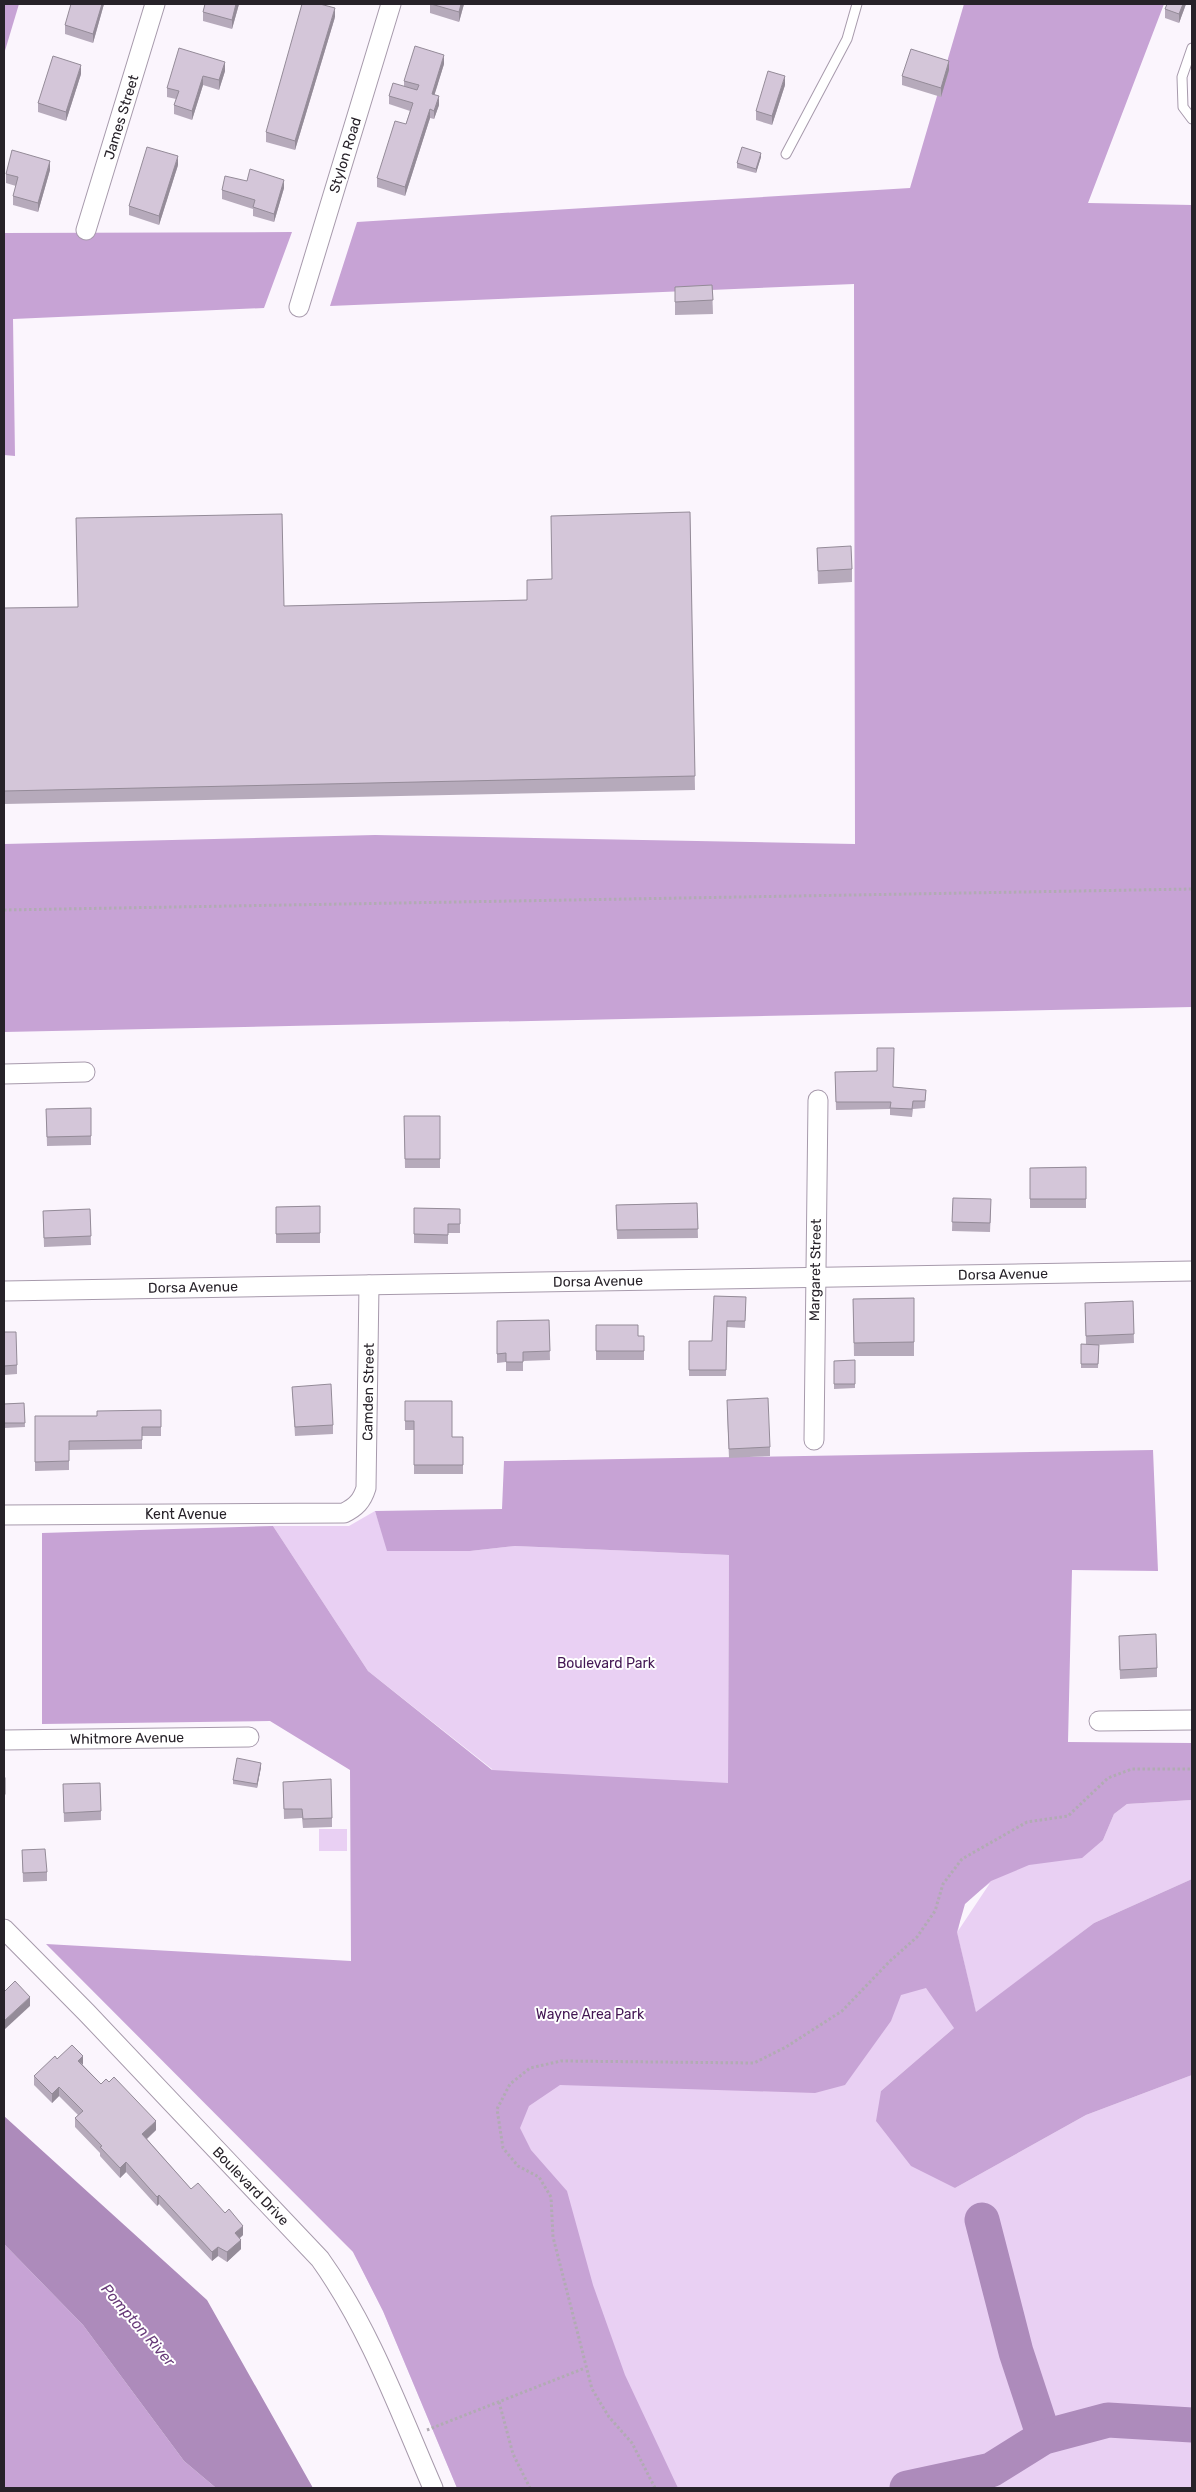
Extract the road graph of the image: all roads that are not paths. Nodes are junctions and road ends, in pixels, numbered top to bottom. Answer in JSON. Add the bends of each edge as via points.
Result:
{"nodes":[{"id":1,"x":156,"y":4,"type":"edge"},
{"id":2,"x":391,"y":4,"type":"edge"},
{"id":3,"x":857,"y":4,"type":"edge"},
{"id":4,"x":1192,"y":48,"type":"edge"},
{"id":5,"x":1192,"y":119,"type":"edge"},
{"id":6,"x":786,"y":154,"type":"dead end"},
{"id":7,"x":86,"y":230,"type":"dead end"},
{"id":8,"x":299,"y":307,"type":"dead end"},
{"id":9,"x":85,"y":1072,"type":"dead end"},
{"id":10,"x":4,"y":1074,"type":"edge"},
{"id":11,"x":818,"y":1100,"type":"dead end"},
{"id":12,"x":1192,"y":1271,"type":"edge"},
{"id":13,"x":815,"y":1276,"type":"junction"},
{"id":14,"x":369,"y":1285,"type":"junction"},
{"id":15,"x":4,"y":1291,"type":"edge"},
{"id":16,"x":814,"y":1440,"type":"dead end"},
{"id":17,"x":363,"y":1499,"type":"joint"},
{"id":18,"x":4,"y":1515,"type":"edge"},
{"id":19,"x":1192,"y":1720,"type":"edge"},
{"id":20,"x":1099,"y":1721,"type":"dead end"},
{"id":21,"x":250,"y":1737,"type":"dead end"},
{"id":22,"x":4,"y":1740,"type":"edge"},
{"id":23,"x":4,"y":1928,"type":"edge"},
{"id":24,"x":432,"y":2488,"type":"edge"}],
"edges":[{"from":1,"to":7,"type":"street","name":"James Street"},
{"from":2,"to":8,"type":"street","name":"Stylon Road"},
{"from":3,"to":6,"type":"lane","via":[[847,39]]},
{"from":4,"to":5,"type":"lane","via":[[1182,77],[1183,107]]},
{"from":9,"to":10,"type":"street"},
{"from":11,"to":13,"type":"street","name":"Margaret Street"},
{"from":12,"to":13,"type":"street","name":"Dorsa Avenue"},
{"from":13,"to":14,"type":"street","name":"Dorsa Avenue"},
{"from":13,"to":16,"type":"street","name":"Margaret Street"},
{"from":14,"to":15,"type":"street","name":"Dorsa Avenue"},
{"from":14,"to":17,"type":"street","name":"Camden Street","via":[[366,1488]]},
{"from":17,"to":18,"type":"street","name":"Kent Avenue","via":[[344,1513]]},
{"from":19,"to":20,"type":"street"},
{"from":21,"to":22,"type":"street","name":"Whitmore Avenue"},
{"from":23,"to":24,"type":"street","name":"Boulevard Drive","via":[[320,2259],[340,2286],[368,2338]]}]}
